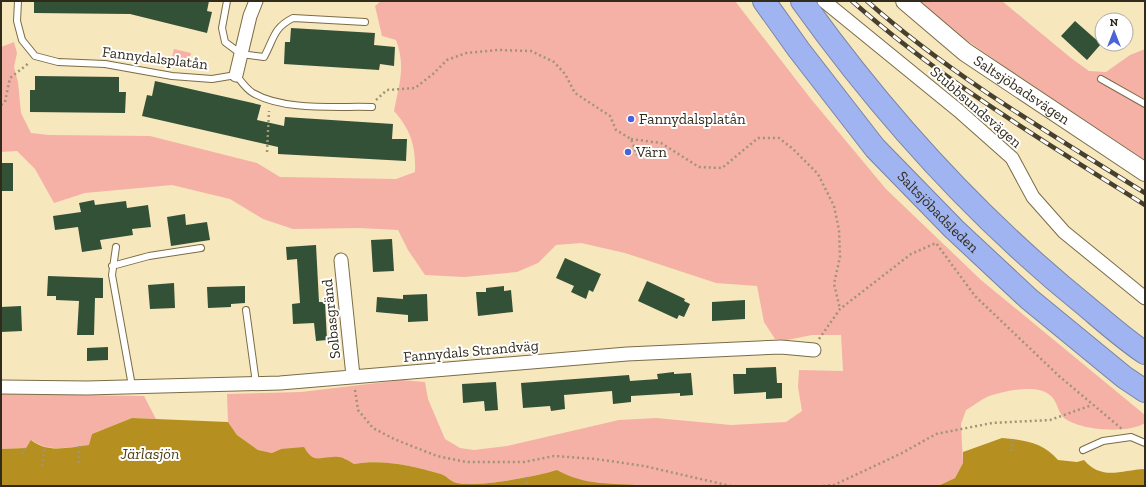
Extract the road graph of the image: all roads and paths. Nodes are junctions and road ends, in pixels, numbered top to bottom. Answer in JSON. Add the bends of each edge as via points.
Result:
{"nodes":[{"id":1,"x":18,"y":1,"type":"edge"},
{"id":2,"x":227,"y":1,"type":"edge"},
{"id":3,"x":256,"y":1,"type":"edge"},
{"id":4,"x":764,"y":1,"type":"edge"},
{"id":5,"x":802,"y":1,"type":"edge"},
{"id":6,"x":824,"y":1,"type":"edge"},
{"id":7,"x":905,"y":1,"type":"edge"},
{"id":8,"x":365,"y":22,"type":"dead end"},
{"id":9,"x":241,"y":54,"type":"junction"},
{"id":10,"x":35,"y":56,"type":"junction"},
{"id":11,"x":236,"y":75,"type":"junction"},
{"id":12,"x":1101,"y":79,"type":"dead end"},
{"id":13,"x":377,"y":99,"type":"dead end"},
{"id":14,"x":270,"y":100,"type":"junction"},
{"id":15,"x":1145,"y":104,"type":"edge"},
{"id":16,"x":1,"y":105,"type":"edge"},
{"id":17,"x":372,"y":107,"type":"dead end"},
{"id":18,"x":631,"y":139,"type":"junction"},
{"id":19,"x":267,"y":152,"type":"dead end"},
{"id":20,"x":637,"y":155,"type":"dead end"},
{"id":21,"x":1145,"y":172,"type":"edge"},
{"id":22,"x":116,"y":247,"type":"dead end"},
{"id":23,"x":201,"y":248,"type":"dead end"},
{"id":24,"x":342,"y":260,"type":"dead end"},
{"id":25,"x":112,"y":266,"type":"junction"},
{"id":26,"x":1145,"y":298,"type":"edge"},
{"id":27,"x":840,"y":308,"type":"junction"},
{"id":28,"x":246,"y":310,"type":"dead end"},
{"id":29,"x":814,"y":350,"type":"joint"},
{"id":30,"x":1145,"y":353,"type":"edge"},
{"id":31,"x":353,"y":376,"type":"junction"},
{"id":32,"x":256,"y":383,"type":"junction"},
{"id":33,"x":132,"y":386,"type":"junction"},
{"id":34,"x":1,"y":387,"type":"edge"},
{"id":35,"x":1145,"y":391,"type":"edge"},
{"id":36,"x":1093,"y":404,"type":"junction"},
{"id":37,"x":1131,"y":437,"type":"junction"},
{"id":38,"x":1013,"y":439,"type":"dead end"},
{"id":39,"x":1145,"y":443,"type":"edge"},
{"id":40,"x":79,"y":446,"type":"dead end"},
{"id":41,"x":26,"y":448,"type":"dead end"},
{"id":42,"x":45,"y":448,"type":"dead end"},
{"id":43,"x":1083,"y":450,"type":"dead end"},
{"id":44,"x":1011,"y":451,"type":"dead end"},
{"id":45,"x":22,"y":454,"type":"dead end"},
{"id":46,"x":79,"y":464,"type":"dead end"},
{"id":47,"x":42,"y":466,"type":"dead end"},
{"id":48,"x":526,"y":477,"type":"dead end"},
{"id":49,"x":527,"y":486,"type":"edge"},
{"id":50,"x":730,"y":486,"type":"edge"},
{"id":51,"x":823,"y":486,"type":"edge"}],
"edges":[{"from":1,"to":10,"type":"lane","via":[[17,21],[22,40]]},
{"from":2,"to":9,"type":"lane","name":"Fannydalsplatån","via":[[222,28],[225,42]]},
{"from":3,"to":9,"type":"street"},
{"from":4,"to":35,"type":"highway","name":"Saltsjöbadsleden","via":[[875,148],[954,229],[1029,300]]},
{"from":5,"to":30,"type":"highway","name":"Saltsjöbadsleden","via":[[831,42],[900,127],[975,206],[1048,275]]},
{"from":6,"to":26,"type":"street","name":"Stubbsundsvägen","via":[[1012,158],[1034,197],[1064,232]]},
{"from":7,"to":21,"type":"street","name":"Saltsjöbadsvägen","via":[[965,52]]},
{"from":8,"to":9,"type":"lane","name":"Fannydalsplatån","via":[[293,18],[276,29],[264,57]]},
{"from":9,"to":11,"type":"street"},
{"from":10,"to":11,"type":"lane","name":"Fannydalsplatån","via":[[58,62],[105,64],[172,76],[212,79]]},
{"from":10,"to":16,"type":"path","via":[[10,78],[5,102]]},
{"from":11,"to":14,"type":"lane","via":[[251,92]]},
{"from":12,"to":15,"type":"lane"},
{"from":13,"to":18,"type":"path","via":[[387,90],[414,88],[448,60],[466,53],[498,50],[531,51],[554,62],[565,74],[575,93],[610,116],[616,130]]},
{"from":14,"to":17,"type":"lane","via":[[294,105]]},
{"from":14,"to":19,"type":"path"},
{"from":18,"to":20,"type":"path"},
{"from":18,"to":27,"type":"path","via":[[661,143],[699,167],[722,168],[758,138],[779,138],[793,149],[818,174],[834,206],[839,230],[840,257],[834,284]]},
{"from":22,"to":25,"type":"lane"},
{"from":23,"to":25,"type":"lane","via":[[149,256]]},
{"from":24,"to":31,"type":"street","name":"Solbasgränd"},
{"from":25,"to":33,"type":"lane"},
{"from":27,"to":29,"type":"path"},
{"from":27,"to":36,"type":"path","via":[[911,254],[936,243],[975,296],[1013,334]]},
{"from":28,"to":32,"type":"lane"},
{"from":29,"to":31,"type":"street","name":"Fannydals Strandväg","via":[[781,347],[627,354]]},
{"from":31,"to":32,"type":"street","name":"Fannydals Strandväg"},
{"from":31,"to":50,"type":"path","via":[[358,410],[373,428],[437,456],[466,462],[524,462],[554,456],[596,459],[644,466]]},
{"from":32,"to":33,"type":"street","name":"Fannydals Strandväg"},
{"from":33,"to":34,"type":"street","name":"Fannydals Strandväg"},
{"from":36,"to":37,"type":"path"},
{"from":36,"to":51,"type":"path","via":[[1050,420],[992,424],[936,434],[834,485]]},
{"from":37,"to":39,"type":"lane"},
{"from":37,"to":43,"type":"lane","via":[[1103,441]]},
{"from":38,"to":44,"type":"path"},
{"from":40,"to":46,"type":"path"},
{"from":41,"to":45,"type":"path"},
{"from":42,"to":47,"type":"path"},
{"from":48,"to":49,"type":"path"}]}
